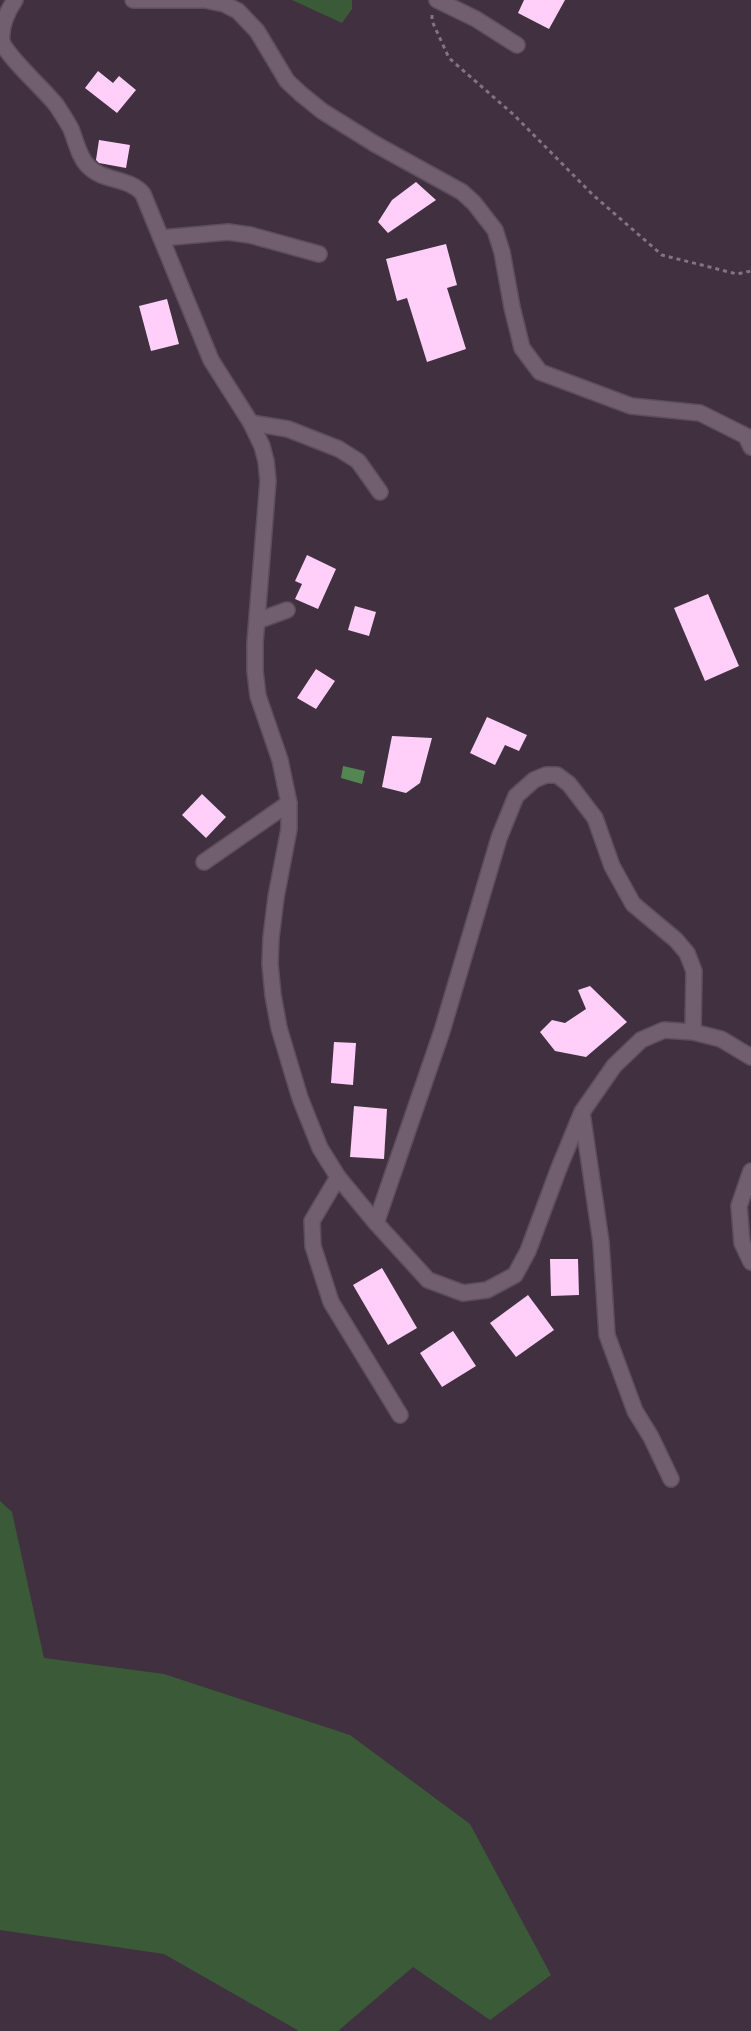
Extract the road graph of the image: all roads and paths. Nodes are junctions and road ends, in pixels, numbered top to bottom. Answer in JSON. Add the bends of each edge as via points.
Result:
{"nodes":[{"id":1,"x":15,"y":0,"type":"edge"},
{"id":2,"x":133,"y":0,"type":"edge"},
{"id":3,"x":435,"y":3,"type":"edge"},
{"id":4,"x":517,"y":45,"type":"dead end"},
{"id":5,"x":161,"y":238,"type":"junction"},
{"id":6,"x":319,"y":254,"type":"dead end"},
{"id":7,"x":751,"y":271,"type":"edge"},
{"id":8,"x":251,"y":424,"type":"junction"},
{"id":9,"x":751,"y":446,"type":"edge"},
{"id":10,"x":380,"y":492,"type":"dead end"},
{"id":11,"x":287,"y":610,"type":"dead end"},
{"id":12,"x":256,"y":621,"type":"junction"},
{"id":13,"x":289,"y":803,"type":"junction"},
{"id":14,"x":204,"y":862,"type":"dead end"},
{"id":15,"x":693,"y":1032,"type":"junction"},
{"id":16,"x":751,"y":1057,"type":"edge"},
{"id":17,"x":582,"y":1112,"type":"junction"},
{"id":18,"x":751,"y":1171,"type":"edge"},
{"id":19,"x":338,"y":1176,"type":"junction"},
{"id":20,"x":376,"y":1223,"type":"junction"},
{"id":21,"x":751,"y":1262,"type":"edge"},
{"id":22,"x":400,"y":1415,"type":"dead end"},
{"id":23,"x":671,"y":1479,"type":"dead end"}],
"edges":[{"from":1,"to":5,"type":"street","via":[[2,28],[1,36],[7,51],[62,113],[88,167],[127,182],[143,194]]},
{"from":2,"to":9,"type":"street","via":[[205,0],[238,11],[257,31],[287,81],[301,94],[375,144],[462,192],[494,230],[502,252],[522,348],[540,372],[631,406],[700,413],[746,436]]},
{"from":3,"to":4,"type":"street","via":[[476,20]]},
{"from":3,"to":7,"type":"path","via":[[432,21],[449,58],[514,115],[593,195],[662,255],[737,274]]},
{"from":5,"to":6,"type":"street","via":[[228,232],[250,234]]},
{"from":5,"to":8,"type":"street","via":[[212,360]]},
{"from":8,"to":10,"type":"street","via":[[288,429],[339,449],[358,461]]},
{"from":8,"to":12,"type":"street","via":[[262,446],[268,480]]},
{"from":11,"to":12,"type":"street"},
{"from":12,"to":13,"type":"street","via":[[258,696],[280,760]]},
{"from":13,"to":14,"type":"street"},
{"from":13,"to":19,"type":"street","via":[[289,829],[271,938],[273,996],[300,1098],[320,1148]]},
{"from":15,"to":16,"type":"street","via":[[721,1039]]},
{"from":15,"to":17,"type":"street","via":[[664,1030],[641,1040],[614,1066]]},
{"from":15,"to":20,"type":"street","via":[[694,970],[687,954],[676,940],[633,904],[612,866],[595,818],[569,784],[556,775],[534,780],[516,796],[498,838],[442,1031]]},
{"from":17,"to":20,"type":"street","via":[[528,1251],[515,1275],[487,1290],[463,1293],[454,1290],[428,1280]]},
{"from":17,"to":23,"type":"street","via":[[601,1242],[607,1335],[634,1411],[651,1437]]},
{"from":18,"to":21,"type":"street","via":[[739,1206],[742,1243]]},
{"from":19,"to":20,"type":"street"},
{"from":19,"to":22,"type":"street","via":[[312,1221],[313,1246],[331,1302]]}]}
